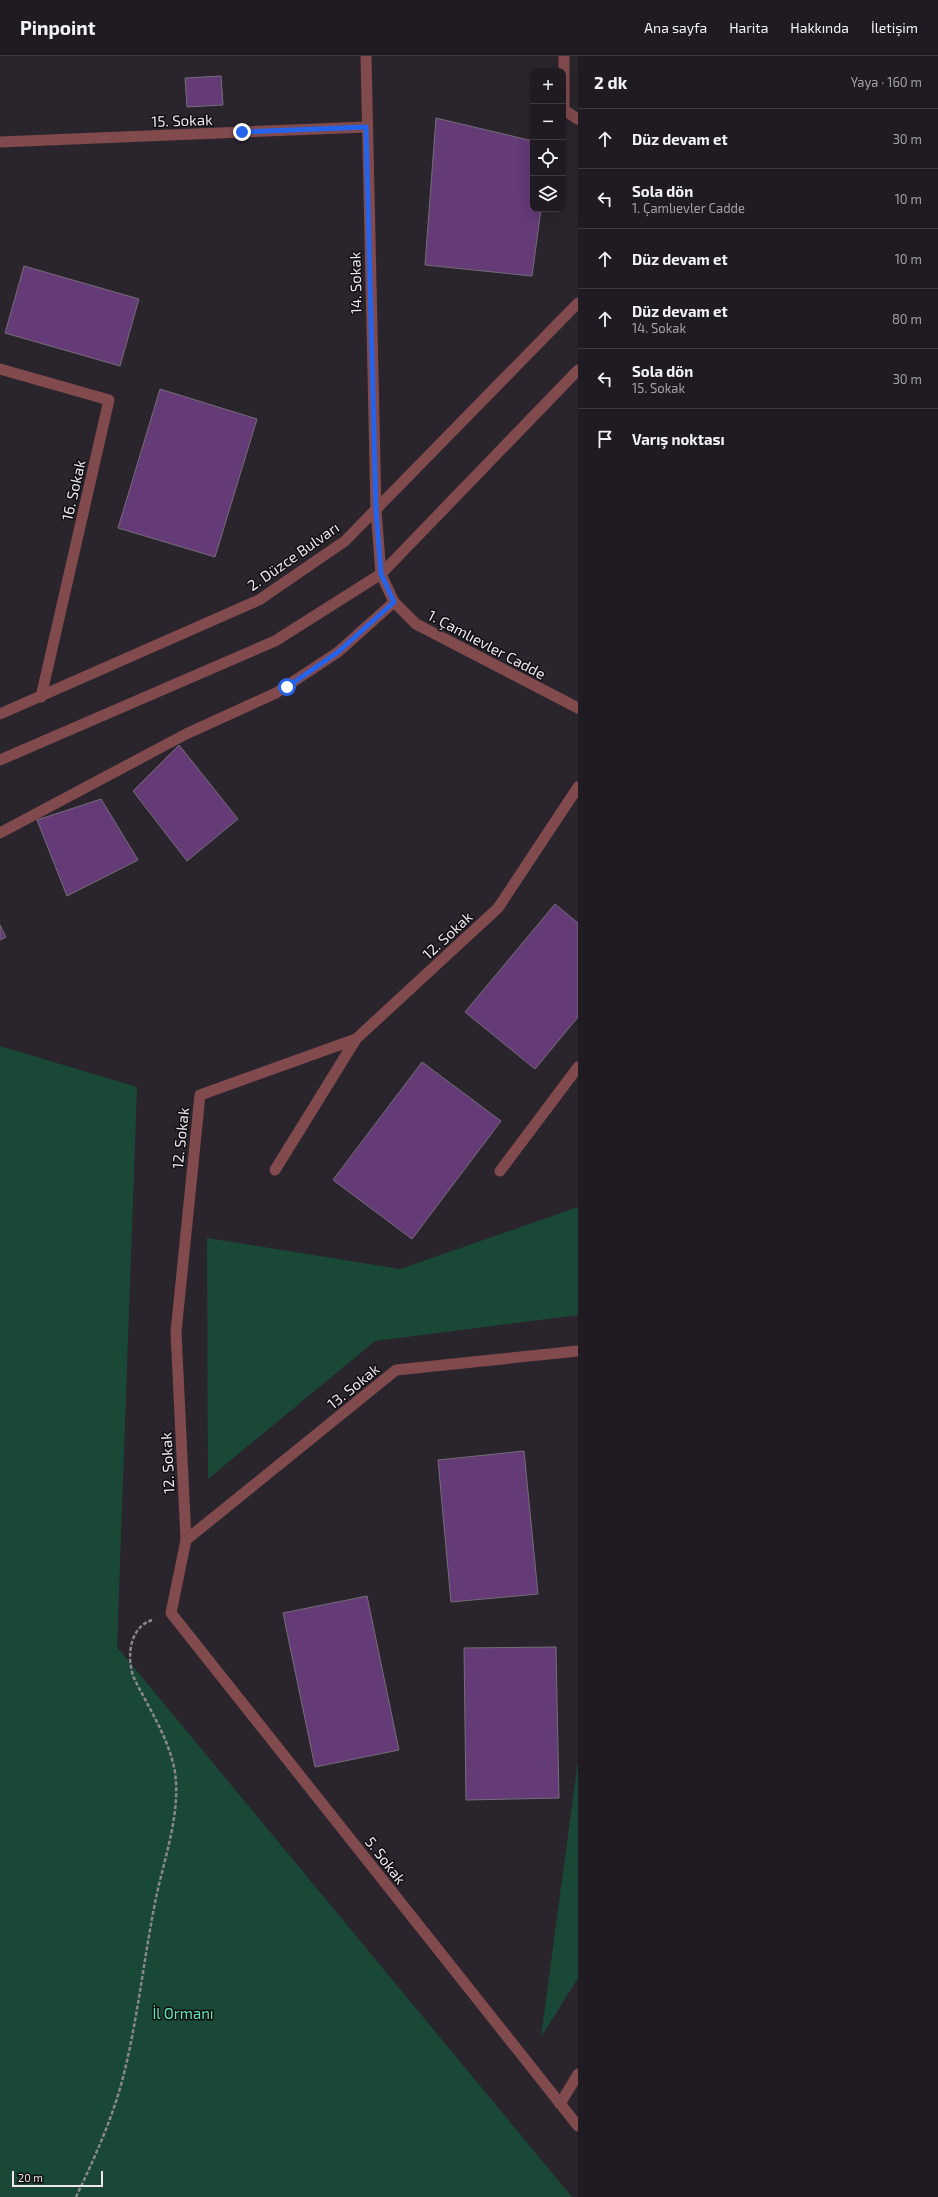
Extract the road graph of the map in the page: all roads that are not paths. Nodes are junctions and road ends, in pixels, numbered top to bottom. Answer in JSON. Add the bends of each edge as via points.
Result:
{"nodes":[{"id":1,"x":366,"y":56,"type":"edge"},
{"id":2,"x":564,"y":56,"type":"edge"},
{"id":3,"x":578,"y":118,"type":"edge"},
{"id":4,"x":366,"y":127,"type":"junction"},
{"id":5,"x":0,"y":142,"type":"edge"},
{"id":6,"x":578,"y":303,"type":"edge"},
{"id":7,"x":0,"y":369,"type":"edge"},
{"id":8,"x":578,"y":370,"type":"edge"},
{"id":9,"x":376,"y":510,"type":"junction"},
{"id":10,"x":381,"y":574,"type":"junction"},
{"id":11,"x":394,"y":602,"type":"junction"},
{"id":12,"x":41,"y":696,"type":"junction"},
{"id":13,"x":578,"y":708,"type":"edge"},
{"id":14,"x":0,"y":714,"type":"edge"},
{"id":15,"x":0,"y":760,"type":"edge"},
{"id":16,"x":578,"y":787,"type":"edge"},
{"id":17,"x":0,"y":833,"type":"edge"},
{"id":18,"x":356,"y":1039,"type":"junction"},
{"id":19,"x":578,"y":1067,"type":"edge"},
{"id":20,"x":275,"y":1170,"type":"dead end"},
{"id":21,"x":500,"y":1171,"type":"dead end"},
{"id":22,"x":578,"y":1351,"type":"edge"},
{"id":23,"x":186,"y":1540,"type":"junction"},
{"id":24,"x":171,"y":1613,"type":"joint"},
{"id":25,"x":578,"y":2074,"type":"edge"},
{"id":26,"x":560,"y":2104,"type":"junction"},
{"id":27,"x":578,"y":2126,"type":"edge"}],
"edges":[{"from":1,"to":4,"type":"street","name":"14. Sokak"},
{"from":2,"to":3,"type":"street","via":[[564,110]]},
{"from":4,"to":5,"type":"street","name":"15. Sokak"},
{"from":4,"to":9,"type":"street","name":"14. Sokak"},
{"from":6,"to":9,"type":"street","name":"2. Düzce Bulvarı"},
{"from":7,"to":12,"type":"street","name":"16. Sokak","via":[[109,400]]},
{"from":8,"to":10,"type":"street"},
{"from":9,"to":10,"type":"street","name":"14. Sokak"},
{"from":9,"to":12,"type":"street","name":"2. Düzce Bulvarı","via":[[345,541],[259,600]]},
{"from":10,"to":11,"type":"street","name":"1. Çamlıevler Cadde"},
{"from":10,"to":15,"type":"street","via":[[274,641]]},
{"from":11,"to":13,"type":"street","name":"1. Çamlıevler Cadde","via":[[416,624]]},
{"from":11,"to":17,"type":"street","via":[[338,652],[276,693],[186,734]]},
{"from":12,"to":14,"type":"street","name":"2. Düzce Bulvarı"},
{"from":16,"to":18,"type":"street","name":"12. Sokak","via":[[498,908]]},
{"from":18,"to":20,"type":"street"},
{"from":18,"to":23,"type":"street","name":"12. Sokak","via":[[200,1095],[176,1332]]},
{"from":19,"to":21,"type":"street"},
{"from":22,"to":23,"type":"street","name":"13. Sokak","via":[[396,1370]]},
{"from":23,"to":24,"type":"street","name":"12. Sokak"},
{"from":24,"to":26,"type":"street","name":"5. Sokak"},
{"from":25,"to":26,"type":"street"},
{"from":26,"to":27,"type":"street","name":"5. Sokak"}]}
